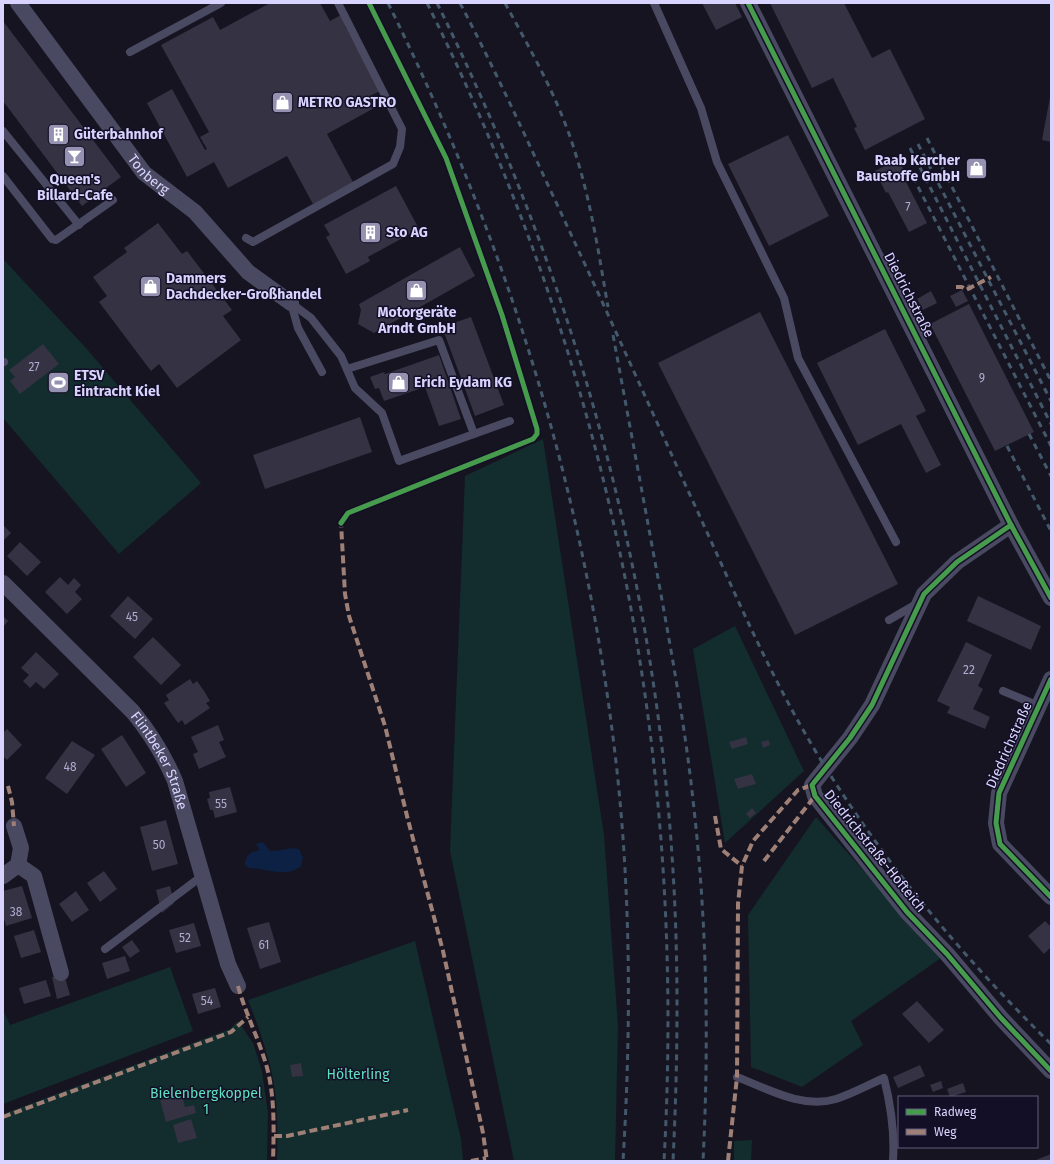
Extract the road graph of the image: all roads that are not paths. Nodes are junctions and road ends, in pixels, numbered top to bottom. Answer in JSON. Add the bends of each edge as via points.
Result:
{"nodes":[{"id":1,"x":18,"y":3,"type":"edge"},
{"id":2,"x":221,"y":3,"type":"edge"},
{"id":3,"x":338,"y":3,"type":"edge"},
{"id":4,"x":654,"y":3,"type":"edge"},
{"id":5,"x":748,"y":3,"type":"edge"},
{"id":6,"x":130,"y":52,"type":"dead end"},
{"id":7,"x":3,"y":131,"type":"edge"},
{"id":8,"x":3,"y":176,"type":"edge"},
{"id":9,"x":112,"y":200,"type":"dead end"},
{"id":10,"x":79,"y":225,"type":"junction"},
{"id":11,"x":246,"y":238,"type":"dead end"},
{"id":12,"x":290,"y":303,"type":"junction"},
{"id":13,"x":347,"y":369,"type":"junction"},
{"id":14,"x":322,"y":372,"type":"dead end"},
{"id":15,"x":510,"y":421,"type":"dead end"},
{"id":16,"x":474,"y":434,"type":"junction"},
{"id":17,"x":1011,"y":525,"type":"junction"},
{"id":18,"x":896,"y":542,"type":"dead end"},
{"id":19,"x":3,"y":582,"type":"edge"},
{"id":20,"x":1051,"y":598,"type":"edge"},
{"id":21,"x":921,"y":601,"type":"junction"},
{"id":22,"x":889,"y":620,"type":"dead end"},
{"id":23,"x":1051,"y":679,"type":"edge"},
{"id":24,"x":1003,"y":691,"type":"dead end"},
{"id":25,"x":1039,"y":706,"type":"junction"},
{"id":26,"x":14,"y":826,"type":"dead end"},
{"id":27,"x":18,"y":864,"type":"junction"},
{"id":28,"x":3,"y":876,"type":"edge"},
{"id":29,"x":202,"y":876,"type":"junction"},
{"id":30,"x":1051,"y":898,"type":"edge"},
{"id":31,"x":105,"y":949,"type":"dead end"},
{"id":32,"x":61,"y":973,"type":"dead end"},
{"id":33,"x":238,"y":986,"type":"dead end"},
{"id":34,"x":1051,"y":1071,"type":"edge"},
{"id":35,"x":737,"y":1077,"type":"dead end"},
{"id":36,"x":893,"y":1161,"type":"edge"}],
"edges":[{"from":1,"to":12,"type":"street","name":"Tonberg","via":[[144,173],[195,212],[248,272]]},
{"from":2,"to":6,"type":"lane"},
{"from":3,"to":11,"type":"lane","via":[[402,129],[400,147],[392,164],[253,242]]},
{"from":4,"to":18,"type":"lane","via":[[701,108],[717,162],[784,298],[798,358]]},
{"from":5,"to":17,"type":"street","name":"Diedrichstraße"},
{"from":7,"to":10,"type":"lane"},
{"from":8,"to":10,"type":"lane","via":[[52,239],[61,238]]},
{"from":9,"to":10,"type":"lane"},
{"from":12,"to":13,"type":"lane","via":[[311,318],[341,356]]},
{"from":12,"to":14,"type":"lane","via":[[298,328]]},
{"from":13,"to":16,"type":"lane","via":[[355,388],[382,413],[399,461]]},
{"from":13,"to":16,"type":"lane","via":[[439,340]]},
{"from":15,"to":16,"type":"lane"},
{"from":17,"to":20,"type":"street","name":"Diedrichstraße"},
{"from":17,"to":21,"type":"street","name":"Diedrichstraße-Hofteich","via":[[957,562],[924,594]]},
{"from":19,"to":29,"type":"street","name":"Flintbeker Straße","via":[[133,712],[152,735],[175,781]]},
{"from":21,"to":22,"type":"lane"},
{"from":21,"to":34,"type":"street","name":"Diedrichstraße-Hofteich","via":[[872,705],[850,738],[812,785],[815,796],[907,912]]},
{"from":23,"to":25,"type":"street","name":"Diedrichstraße"},
{"from":24,"to":25,"type":"lane"},
{"from":25,"to":30,"type":"street","name":"Diedrichstraße","via":[[999,793],[996,823],[1000,844]]},
{"from":26,"to":27,"type":"street","via":[[21,848]]},
{"from":27,"to":28,"type":"street"},
{"from":27,"to":32,"type":"street","via":[[34,876]]},
{"from":29,"to":31,"type":"lane"},
{"from":29,"to":33,"type":"street","name":"Flintbeker Straße","via":[[228,964]]},
{"from":35,"to":36,"type":"lane","via":[[793,1099],[816,1103],[836,1099],[884,1078],[892,1111]]}]}
